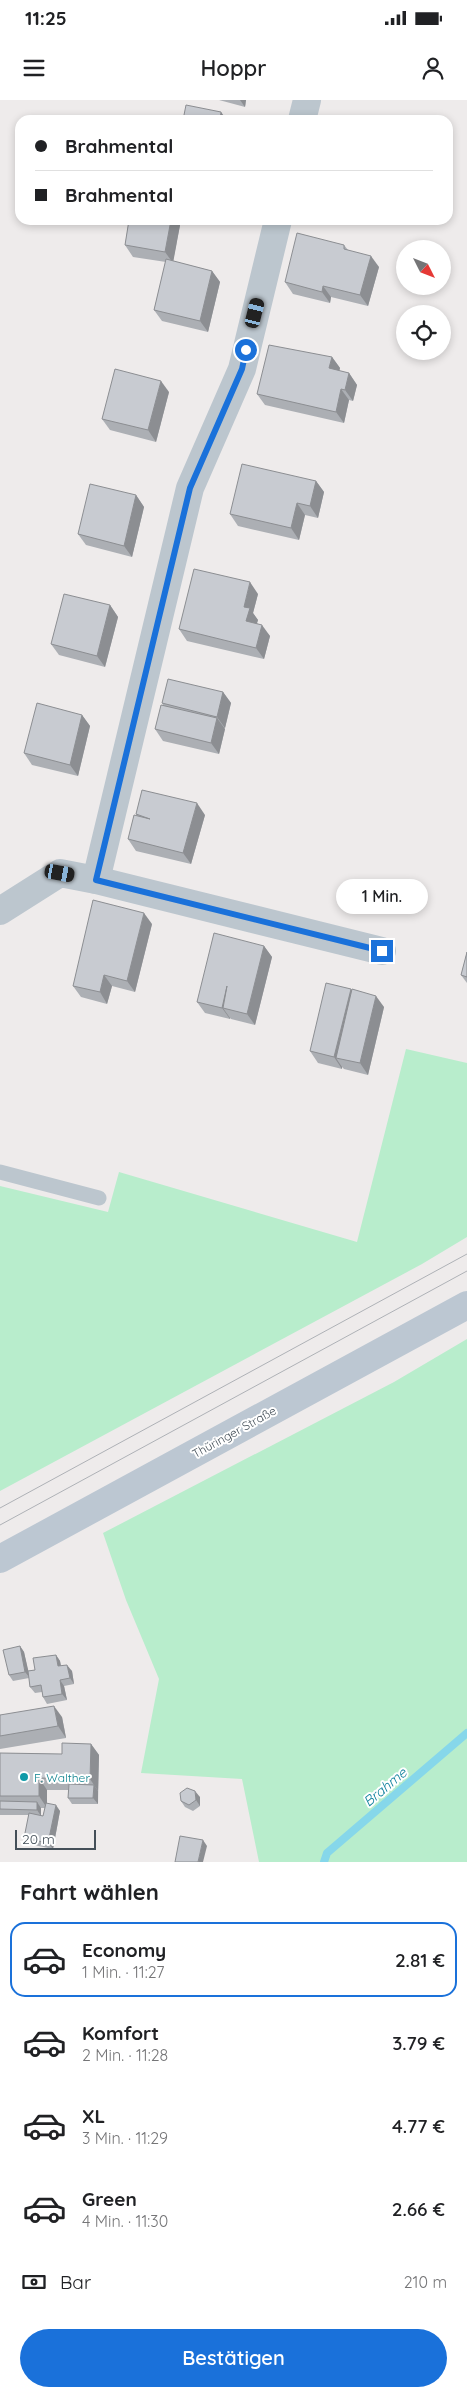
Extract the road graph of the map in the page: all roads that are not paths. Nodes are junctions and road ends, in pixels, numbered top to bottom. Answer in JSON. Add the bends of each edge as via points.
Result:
{"nodes":[{"id":1,"x":307,"y":100,"type":"edge"},
{"id":2,"x":303,"y":115,"type":"edge"},
{"id":3,"x":277,"y":225,"type":"edge"},
{"id":4,"x":96,"y":880,"type":"junction"},
{"id":5,"x":0,"y":911,"type":"edge"},
{"id":6,"x":382,"y":951,"type":"dead end"},
{"id":7,"x":0,"y":1172,"type":"edge"},
{"id":8,"x":98,"y":1198,"type":"dead end"},
{"id":9,"x":467,"y":1305,"type":"edge"},
{"id":10,"x":0,"y":1559,"type":"edge"}],
"edges":[{"from":1,"to":2,"type":"street"},
{"from":3,"to":4,"type":"street","via":[[242,369],[190,488]]},
{"from":4,"to":5,"type":"street","via":[[60,873]]},
{"from":4,"to":6,"type":"street"},
{"from":7,"to":8,"type":"lane"},
{"from":9,"to":10,"type":"main road","name":"Thüringer Straße"}]}
